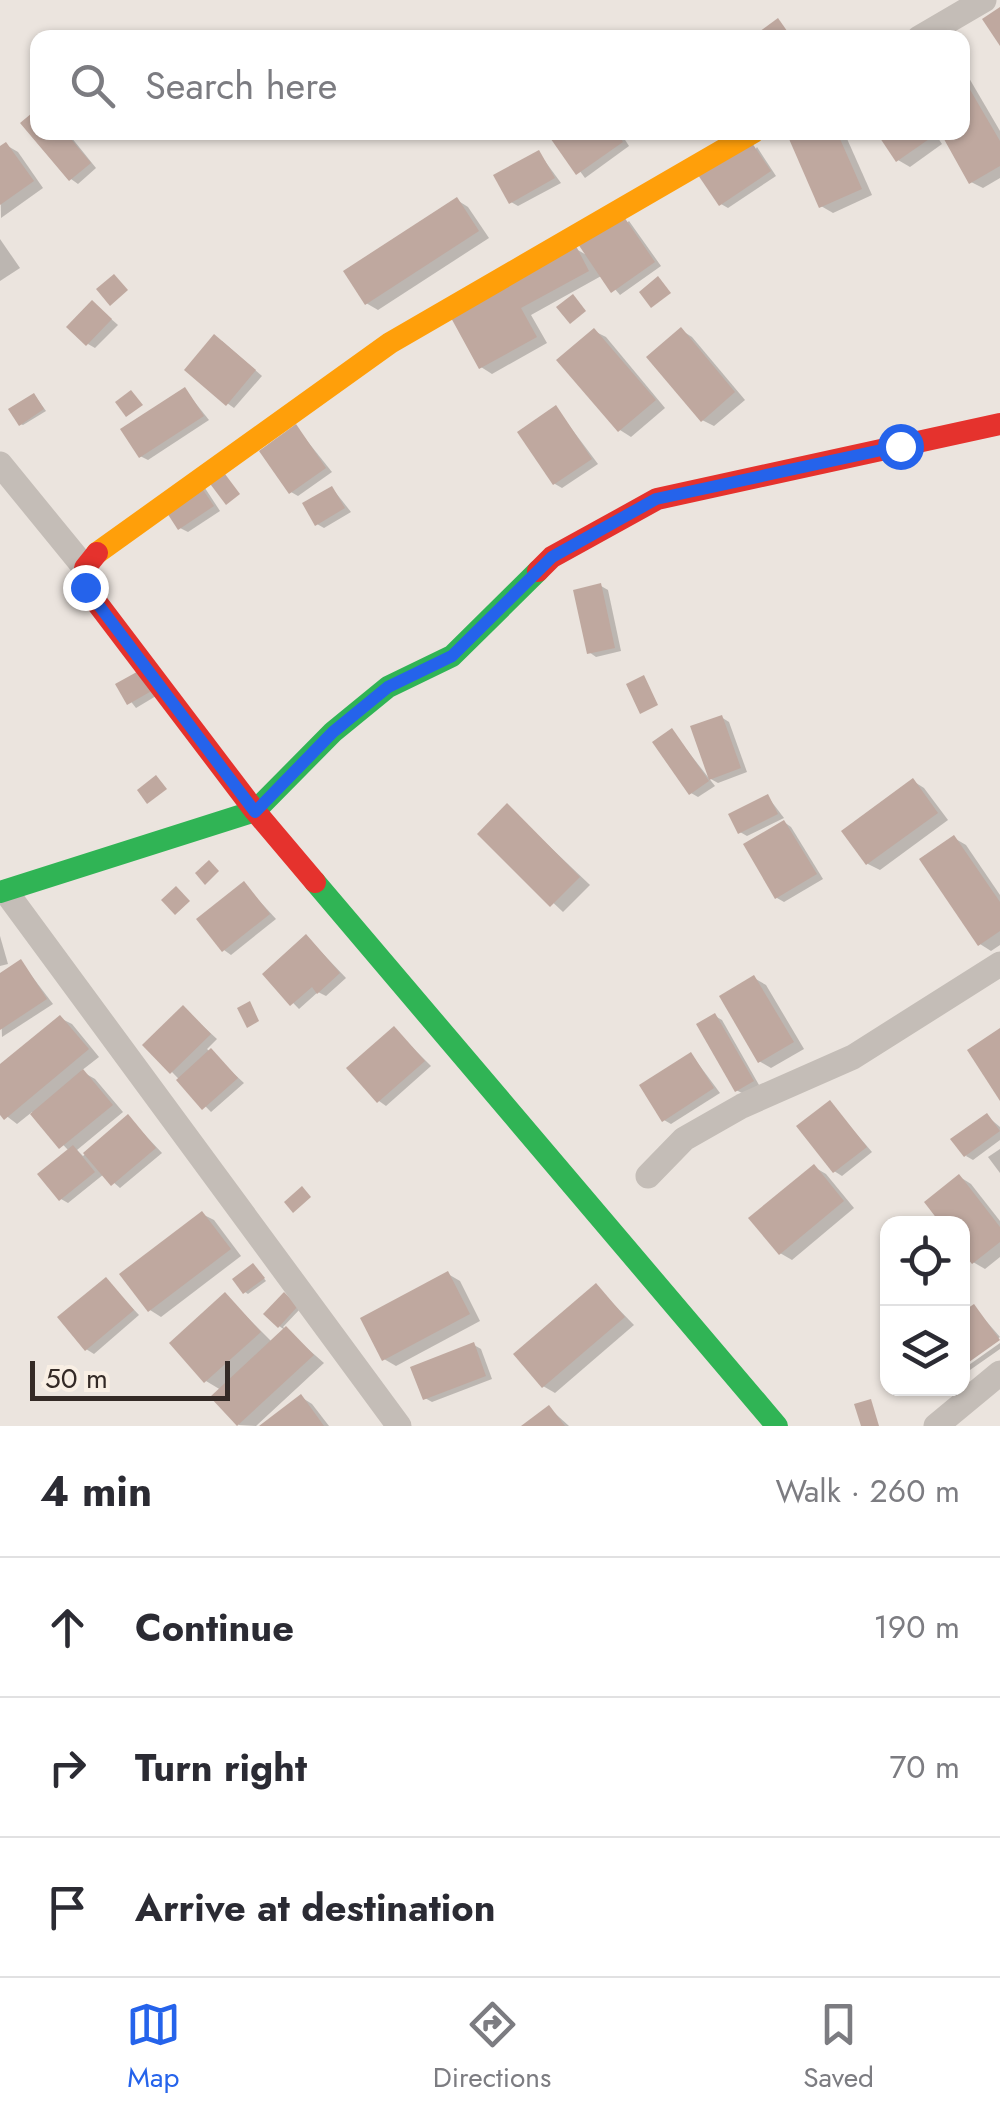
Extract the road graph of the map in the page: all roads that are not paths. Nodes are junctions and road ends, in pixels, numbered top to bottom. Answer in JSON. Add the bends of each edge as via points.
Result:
{"nodes":[{"id":1,"x":984,"y":0,"type":"edge"},
{"id":2,"x":933,"y":30,"type":"edge"},
{"id":3,"x":740,"y":140,"type":"edge"},
{"id":4,"x":1000,"y":424,"type":"edge"},
{"id":5,"x":0,"y":464,"type":"edge"},
{"id":6,"x":85,"y":568,"type":"junction"},
{"id":7,"x":255,"y":812,"type":"junction"},
{"id":8,"x":3,"y":892,"type":"edge"},
{"id":9,"x":1000,"y":964,"type":"edge"},
{"id":10,"x":648,"y":1176,"type":"dead end"},
{"id":11,"x":1000,"y":1373,"type":"edge"},
{"id":12,"x":399,"y":1426,"type":"edge"},
{"id":13,"x":776,"y":1426,"type":"edge"},
{"id":14,"x":936,"y":1426,"type":"edge"}],
"edges":[{"from":1,"to":2,"type":"street"},
{"from":3,"to":6,"type":"street","via":[[390,343],[98,552]]},
{"from":4,"to":7,"type":"street","via":[[656,499],[552,557],[452,656],[388,687]]},
{"from":5,"to":6,"type":"street"},
{"from":6,"to":7,"type":"street","via":[[85,587]]},
{"from":7,"to":8,"type":"street"},
{"from":7,"to":13,"type":"street"},
{"from":8,"to":12,"type":"street"},
{"from":9,"to":10,"type":"street","via":[[853,1057],[684,1139]]},
{"from":11,"to":14,"type":"street"}]}
